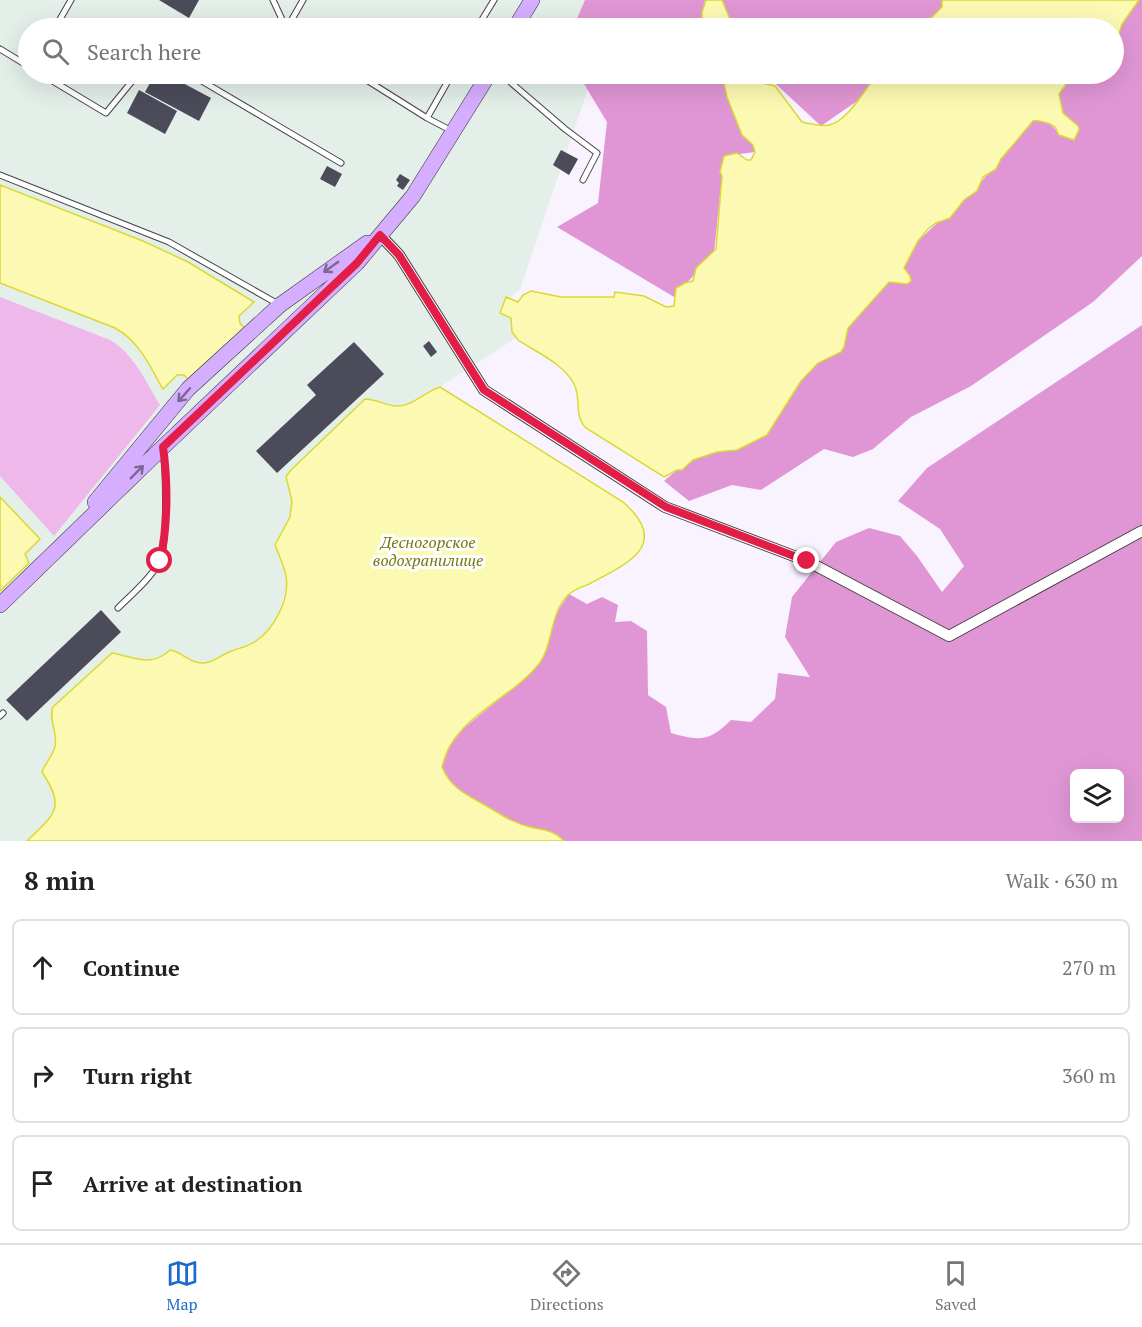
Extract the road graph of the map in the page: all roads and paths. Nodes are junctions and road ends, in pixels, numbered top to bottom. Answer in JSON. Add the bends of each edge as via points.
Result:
{"nodes":[{"id":1,"x":71,"y":0,"type":"edge"},
{"id":2,"x":273,"y":0,"type":"edge"},
{"id":3,"x":303,"y":0,"type":"edge"},
{"id":4,"x":494,"y":0,"type":"edge"},
{"id":5,"x":532,"y":0,"type":"edge"},
{"id":6,"x":61,"y":18,"type":"edge"},
{"id":7,"x":282,"y":18,"type":"edge"},
{"id":8,"x":293,"y":18,"type":"edge"},
{"id":9,"x":483,"y":18,"type":"edge"},
{"id":10,"x":521,"y":18,"type":"edge"},
{"id":11,"x":0,"y":49,"type":"edge"},
{"id":12,"x":18,"y":60,"type":"edge"},
{"id":13,"x":58,"y":84,"type":"edge"},
{"id":14,"x":130,"y":84,"type":"edge"},
{"id":15,"x":207,"y":84,"type":"edge"},
{"id":16,"x":373,"y":84,"type":"edge"},
{"id":17,"x":446,"y":84,"type":"edge"},
{"id":18,"x":483,"y":84,"type":"edge"},
{"id":19,"x":512,"y":84,"type":"edge"},
{"id":20,"x":427,"y":118,"type":"junction"},
{"id":21,"x":454,"y":132,"type":"junction"},
{"id":22,"x":341,"y":163,"type":"dead end"},
{"id":23,"x":0,"y":175,"type":"edge"},
{"id":24,"x":583,"y":180,"type":"dead end"},
{"id":25,"x":380,"y":235,"type":"junction"},
{"id":26,"x":280,"y":304,"type":"junction"},
{"id":27,"x":163,"y":447,"type":"junction"},
{"id":28,"x":1142,"y":531,"type":"edge"},
{"id":29,"x":50,"y":558,"type":"junction"},
{"id":30,"x":0,"y":605,"type":"edge"},
{"id":31,"x":118,"y":608,"type":"dead end"}],
"edges":[{"from":1,"to":6,"type":"lane"},
{"from":2,"to":7,"type":"lane"},
{"from":3,"to":8,"type":"lane"},
{"from":4,"to":9,"type":"lane"},
{"from":5,"to":10,"type":"street"},
{"from":11,"to":12,"type":"lane"},
{"from":13,"to":14,"type":"lane","via":[[106,113]]},
{"from":15,"to":22,"type":"lane"},
{"from":16,"to":20,"type":"lane"},
{"from":17,"to":20,"type":"lane"},
{"from":18,"to":21,"type":"street"},
{"from":19,"to":24,"type":"lane","via":[[597,153]]},
{"from":20,"to":21,"type":"lane"},
{"from":21,"to":25,"type":"street","via":[[413,196]]},
{"from":23,"to":26,"type":"lane","via":[[169,242]]},
{"from":25,"to":26,"type":"street","one_way":true},
{"from":25,"to":27,"type":"street","via":[[357,263]]},
{"from":25,"to":28,"type":"street","via":[[399,255],[484,390],[666,507],[807,561],[949,636]]},
{"from":26,"to":29,"type":"street","one_way":true,"via":[[189,389]]},
{"from":29,"to":27,"type":"street","one_way":true},
{"from":27,"to":31,"type":"lane","via":[[166,473],[160,561]]},
{"from":29,"to":30,"type":"street"}]}
